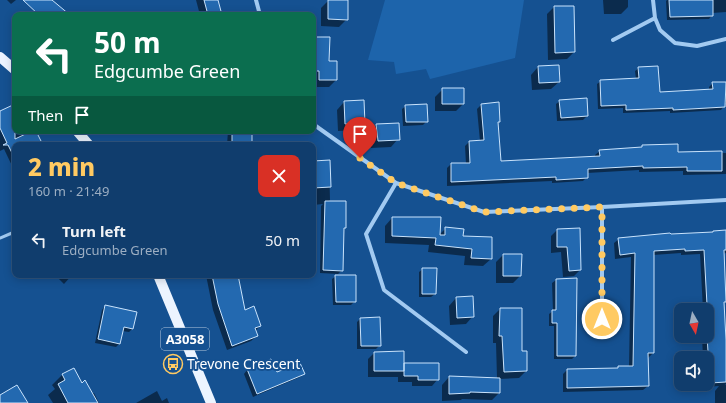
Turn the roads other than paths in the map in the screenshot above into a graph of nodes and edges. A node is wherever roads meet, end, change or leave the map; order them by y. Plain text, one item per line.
1 (256, 0) edge
2 (653, 0) edge
3 (259, 12) edge
4 (655, 18) junction
5 (726, 39) edge
6 (613, 40) dead end
7 (0, 57) edge
8 (12, 67) edge
9 (316, 126) edge
10 (80, 134) edge
11 (86, 142) edge
12 (396, 183) junction
13 (726, 200) edge
14 (602, 207) junction
15 (12, 233) edge
16 (0, 238) edge
17 (159, 278) edge
18 (602, 335) dead end
19 (466, 352) dead end
20 (211, 403) edge

1 - 3 street
2 - 4 street
4 - 5 street
4 - 6 street
7 - 8 main road
9 - 12 street
10 - 11 main road
12 - 14 street
12 - 19 street
13 - 14 street
14 - 18 street
15 - 16 lane
17 - 20 main road, A3058

